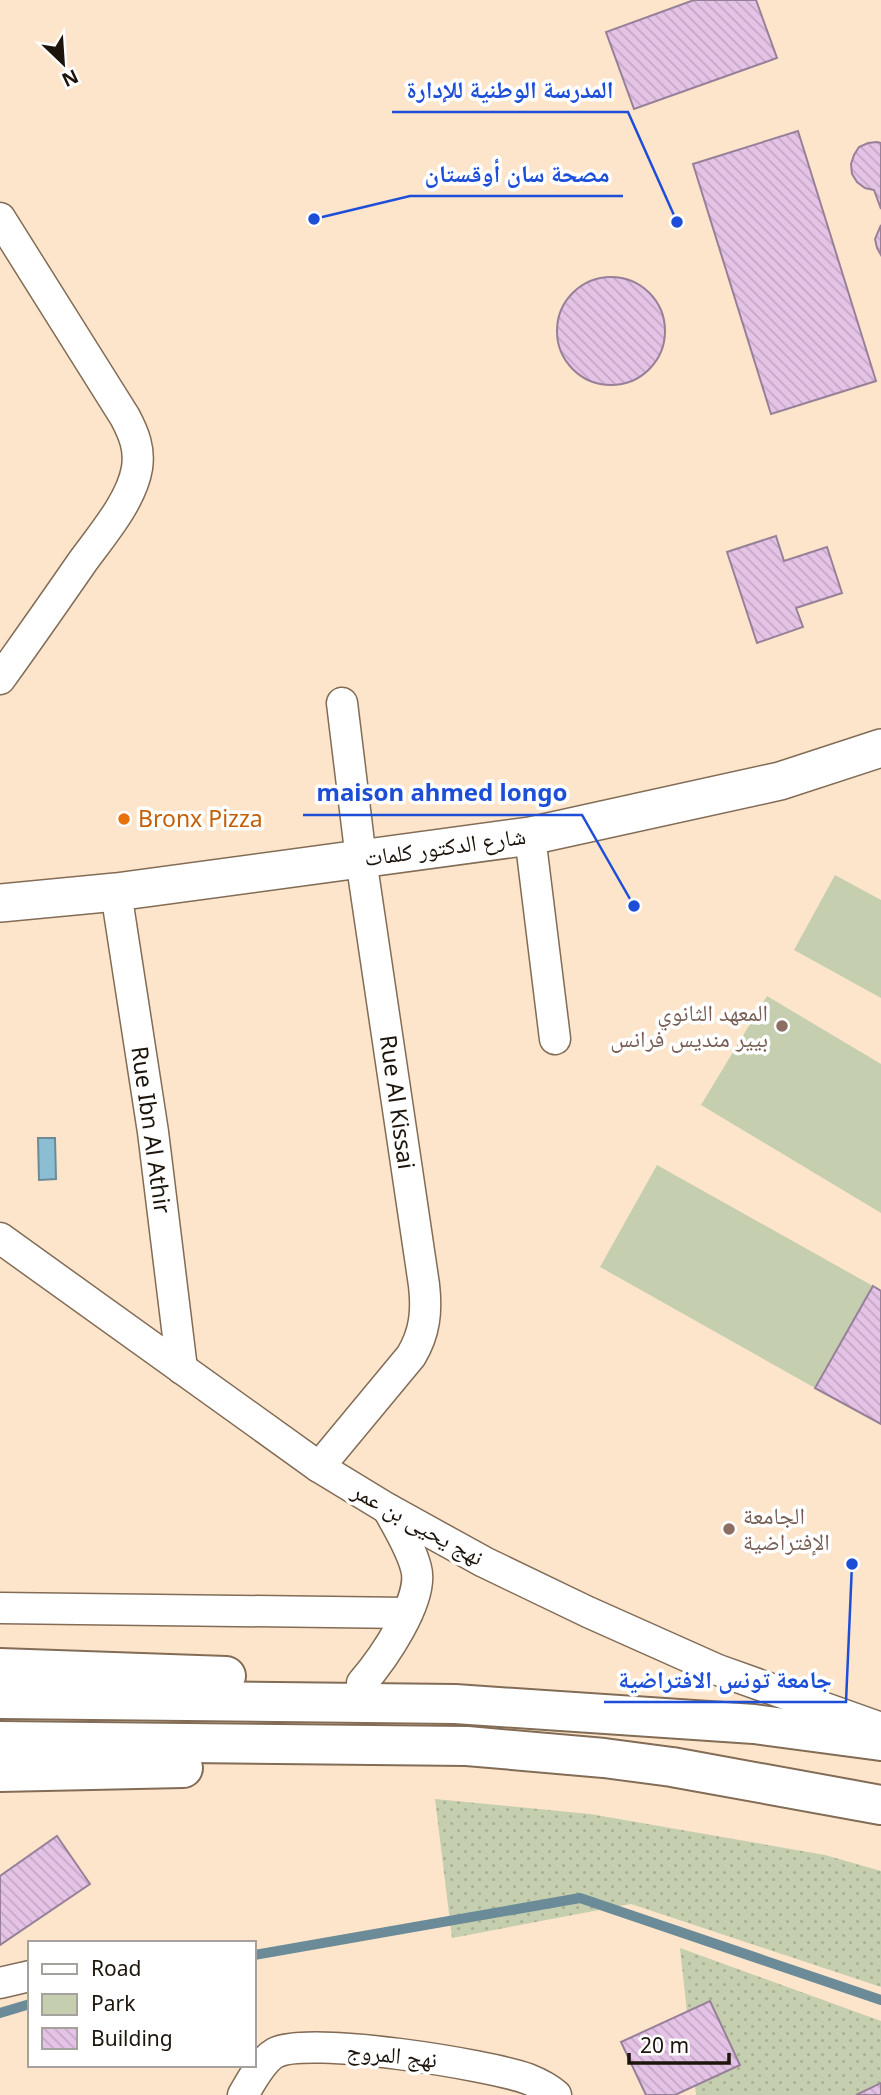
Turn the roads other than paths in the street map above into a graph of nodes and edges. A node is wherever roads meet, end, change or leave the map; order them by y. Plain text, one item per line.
1 (0, 218) edge
2 (0, 680) edge
3 (342, 702) dead end
4 (881, 748) edge
5 (530, 836) junction
6 (361, 859) junction
7 (117, 892) junction
8 (0, 903) edge
9 (555, 1039) dead end
10 (0, 1238) edge
11 (182, 1369) junction
12 (319, 1467) junction
13 (388, 1509) junction
14 (0, 1608) edge
15 (407, 1613) junction
16 (0, 1668) edge
17 (362, 1683) junction
18 (0, 1699) edge
19 (754, 1724) junction
20 (881, 1728) edge
21 (0, 1741) edge
22 (881, 1741) edge
23 (0, 1772) edge
24 (769, 1784) junction
25 (881, 1805) edge
26 (28, 1976) edge
27 (0, 1983) edge
28 (243, 2095) edge
29 (556, 2095) edge

1 - 2 street
3 - 6 street, Rue Al Kissai
4 - 5 street, شارع الدكتور كلمات
5 - 6 street, شارع الدكتور كلمات
5 - 9 street
6 - 7 street, شارع الدكتور كلمات
6 - 12 street, Rue Al Kissai
7 - 8 street, شارع الدكتور كلمات
7 - 11 street, Rue Ibn Al Athir
10 - 11 street, نهج يحيى بن عمر
11 - 12 street, نهج يحيى بن عمر
12 - 13 street, نهج يحيى بن عمر
13 - 15 street
13 - 20 street, نهج يحيى بن عمر
14 - 15 street
15 - 17 street
16 - 17 highway
17 - 19 highway
18 - 19 highway
19 - 22 highway
21 - 24 highway
23 - 24 highway
24 - 25 highway
26 - 27 street
28 - 29 street, نهج المروج

